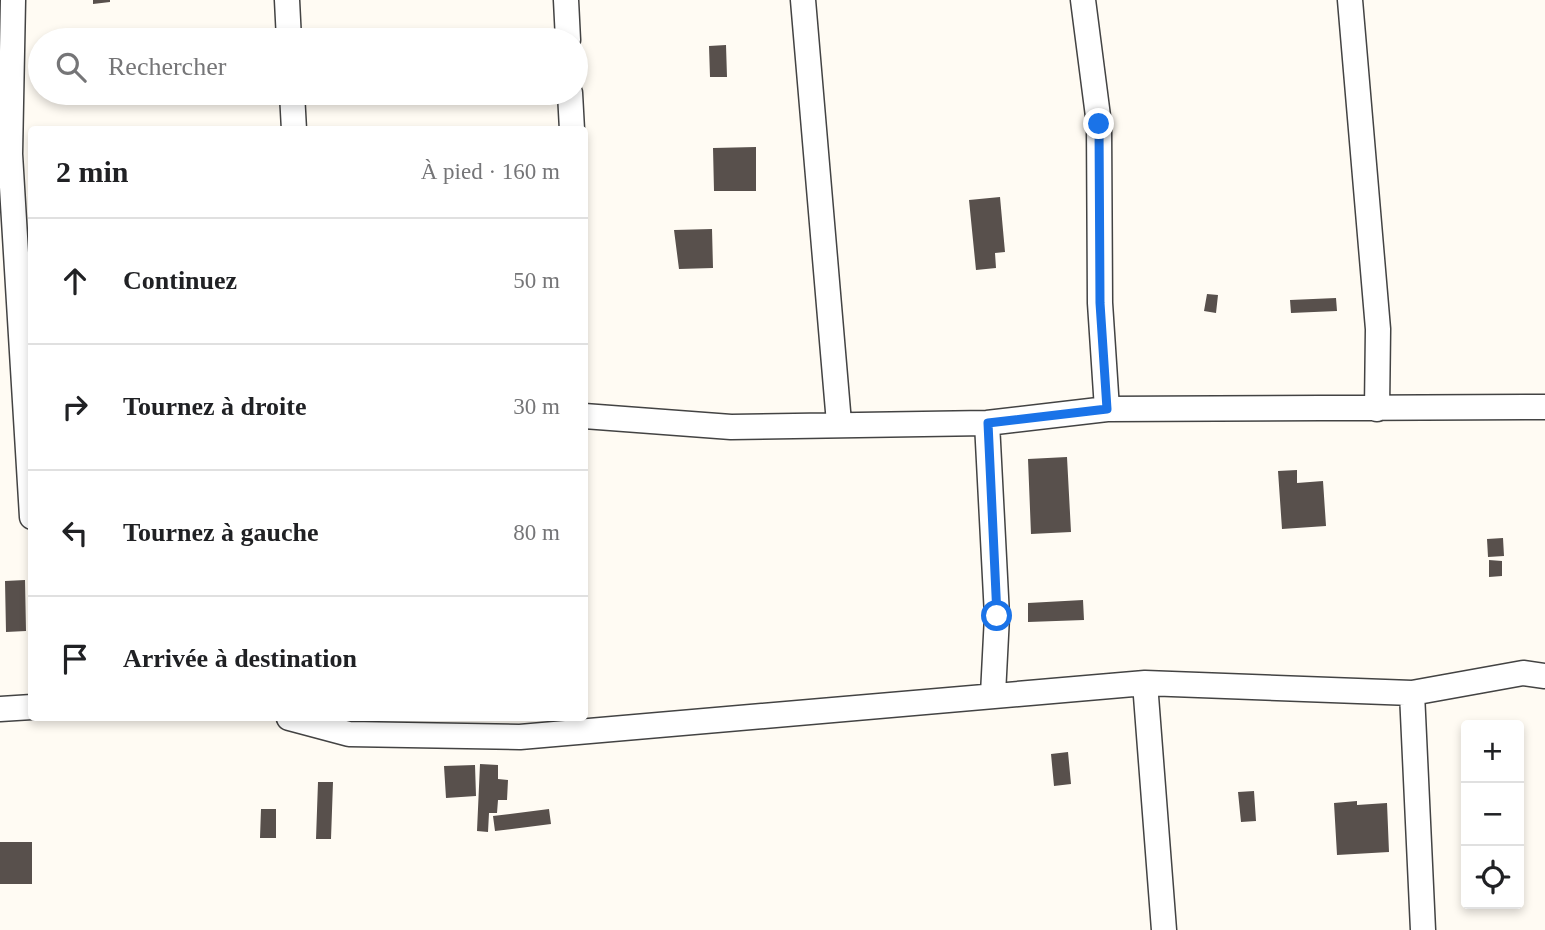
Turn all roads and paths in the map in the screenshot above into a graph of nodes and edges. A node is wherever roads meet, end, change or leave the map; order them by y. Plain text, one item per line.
1 (13, 0) edge
2 (287, 0) edge
3 (566, 0) edge
4 (803, 0) edge
5 (1083, 0) edge
6 (1350, 0) edge
7 (288, 28) edge
8 (567, 28) edge
9 (293, 105) edge
10 (571, 105) edge
11 (294, 126) edge
12 (572, 126) edge
13 (1545, 407) edge
14 (1107, 409) junction
15 (1377, 409) junction
16 (588, 416) edge
17 (839, 423) junction
18 (988, 423) junction
19 (28, 451) edge
20 (1545, 676) edge
21 (1145, 683) junction
22 (1412, 693) junction
23 (993, 694) junction
24 (28, 708) edge
25 (0, 709) edge
26 (305, 721) edge
27 (1164, 930) edge
28 (1423, 930) edge

1 - 19 street
2 - 7 street
3 - 8 street
4 - 17 street
5 - 14 street
6 - 15 street
9 - 11 street
10 - 12 street
13 - 15 street
14 - 15 street
14 - 18 street
16 - 17 street
17 - 18 street
18 - 23 street
20 - 22 street
21 - 22 street
21 - 23 street
21 - 27 street
22 - 28 street
23 - 26 street
24 - 25 street

